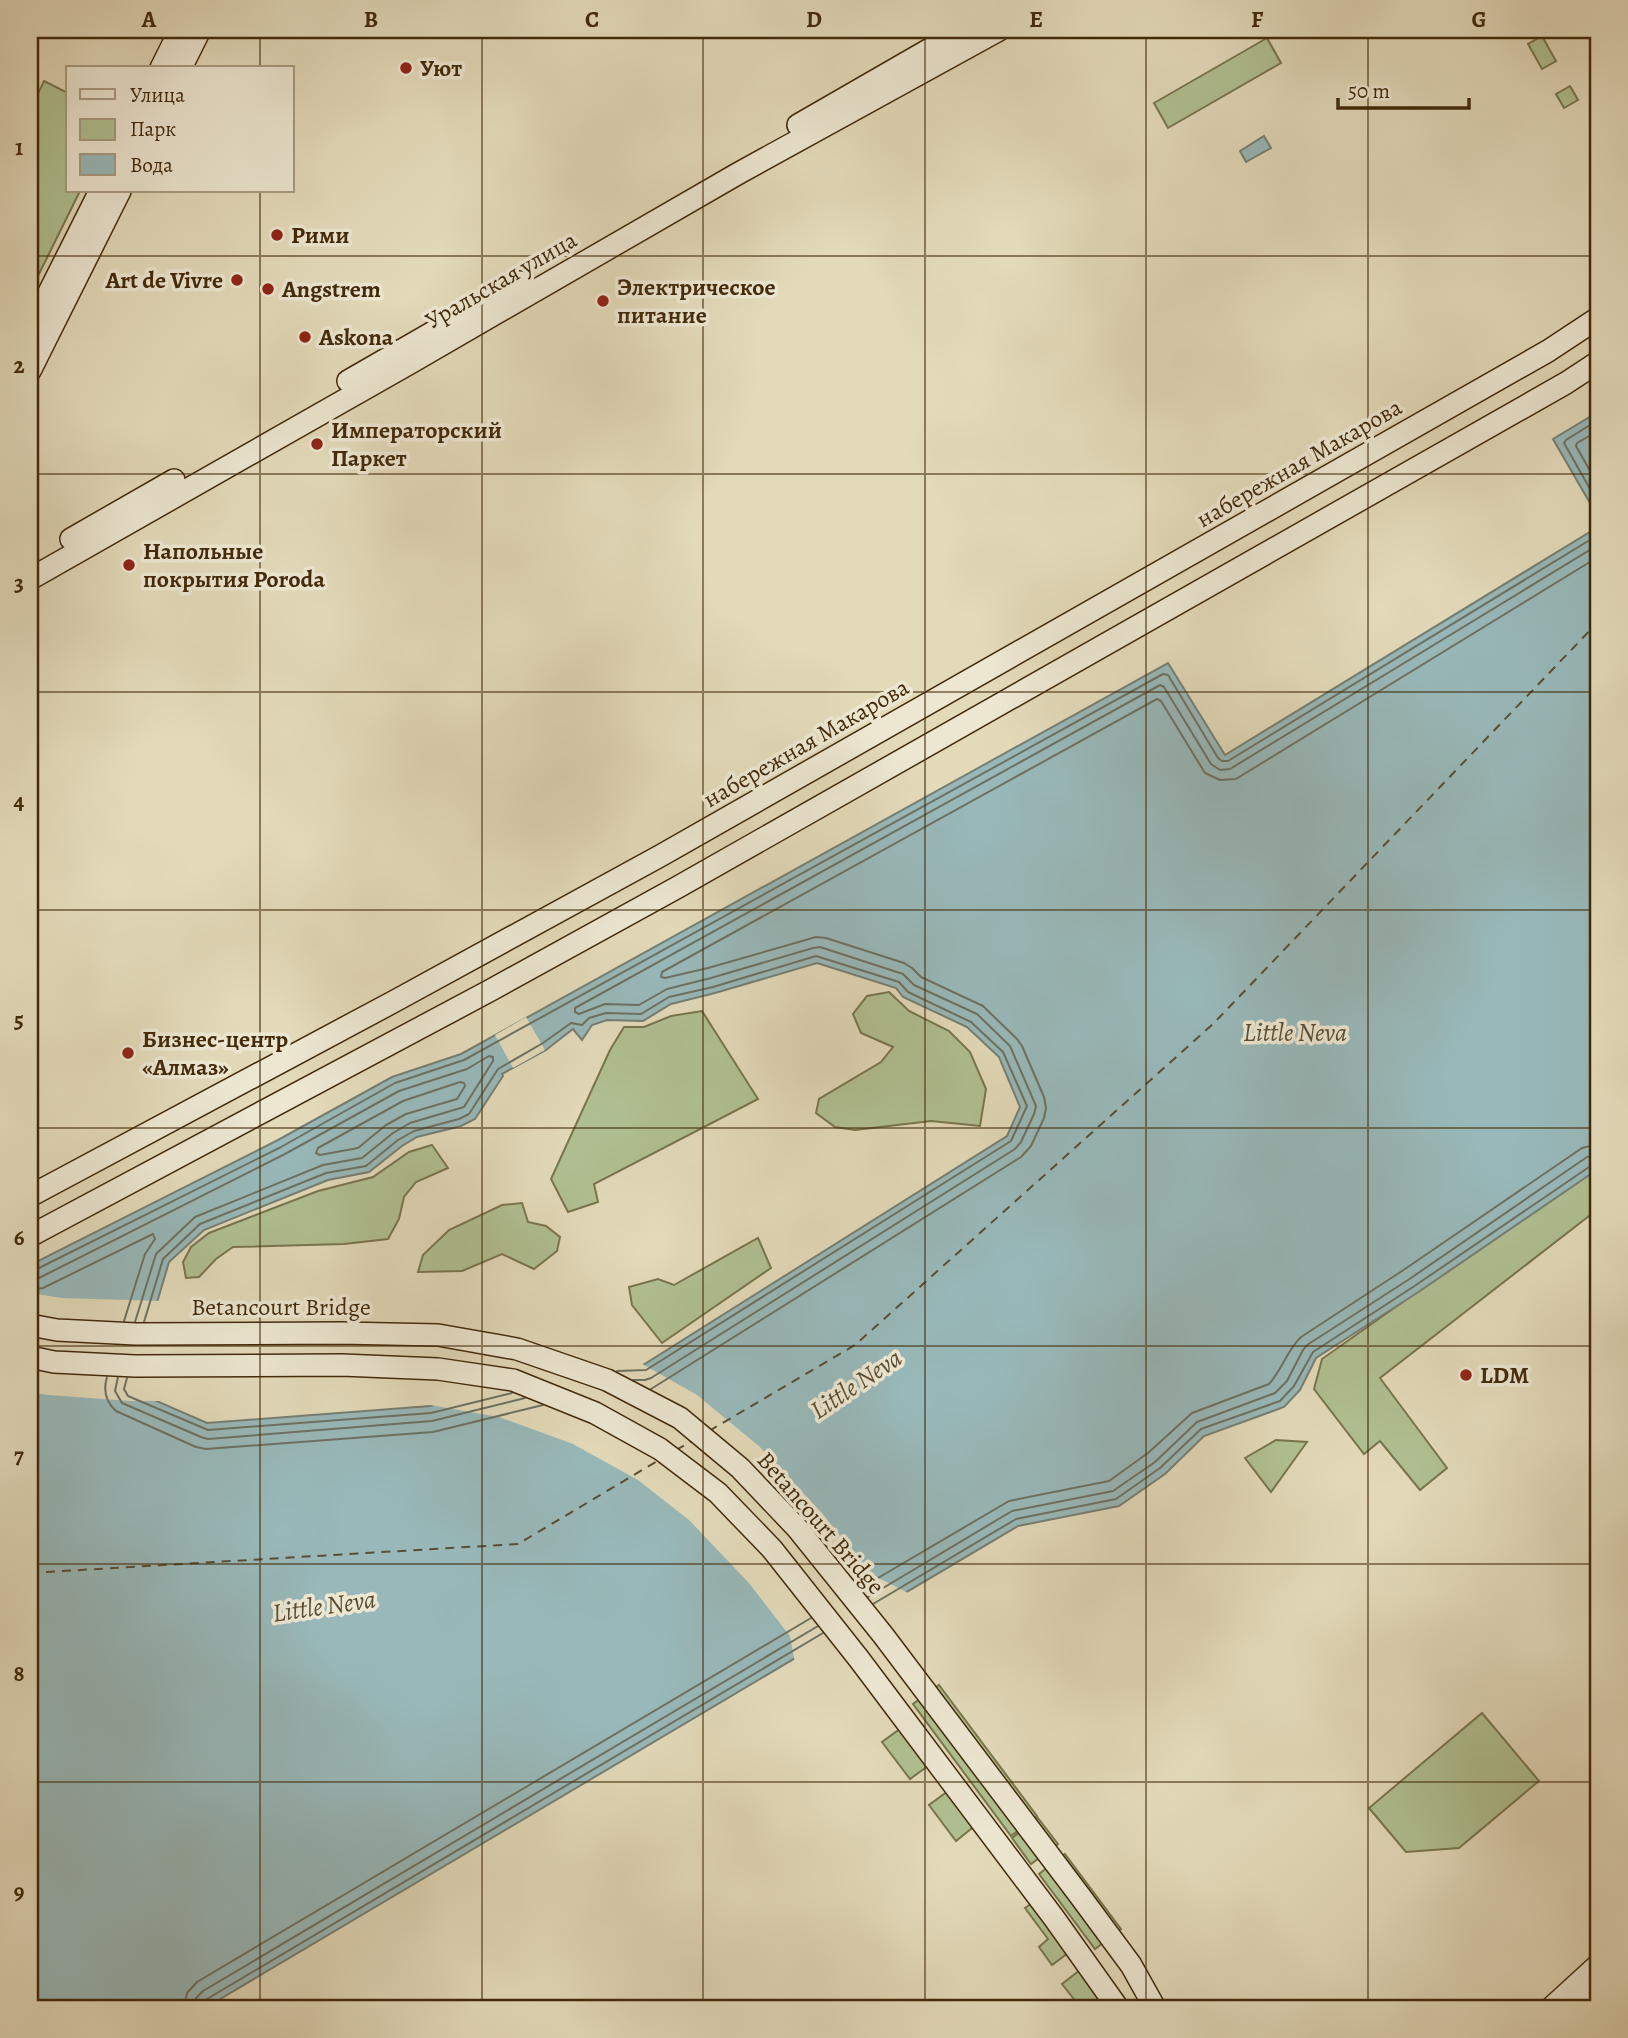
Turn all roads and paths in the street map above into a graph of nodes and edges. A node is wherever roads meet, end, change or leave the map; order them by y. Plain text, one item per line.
1 (180, 30) edge
2 (200, 30) edge
3 (963, 30) edge
4 (999, 30) edge
5 (162, 66) edge
6 (182, 66) edge
7 (99, 192) edge
8 (120, 192) edge
9 (1598, 318) edge
10 (30, 330) edge
11 (1598, 362) edge
12 (30, 372) edge
13 (30, 563) edge
14 (30, 579) edge
15 (30, 1196) edge
16 (30, 1236) edge
17 (30, 1325) edge
18 (30, 1357) edge
19 (1598, 1965) edge
20 (1598, 1987) edge
21 (1118, 2008) edge
22 (1155, 2008) edge
23 (1550, 2008) edge
24 (1574, 2008) edge

1 - 5 main road
2 - 6 main road
3 - 13 main road, Уральская улица
4 - 14 main road, Уральская улица
7 - 10 main road
8 - 12 main road
9 - 15 main road, набережная Макарова
11 - 16 main road
17 - 22 main road, Betancourt Bridge
18 - 21 main road
19 - 23 main road
20 - 24 main road

